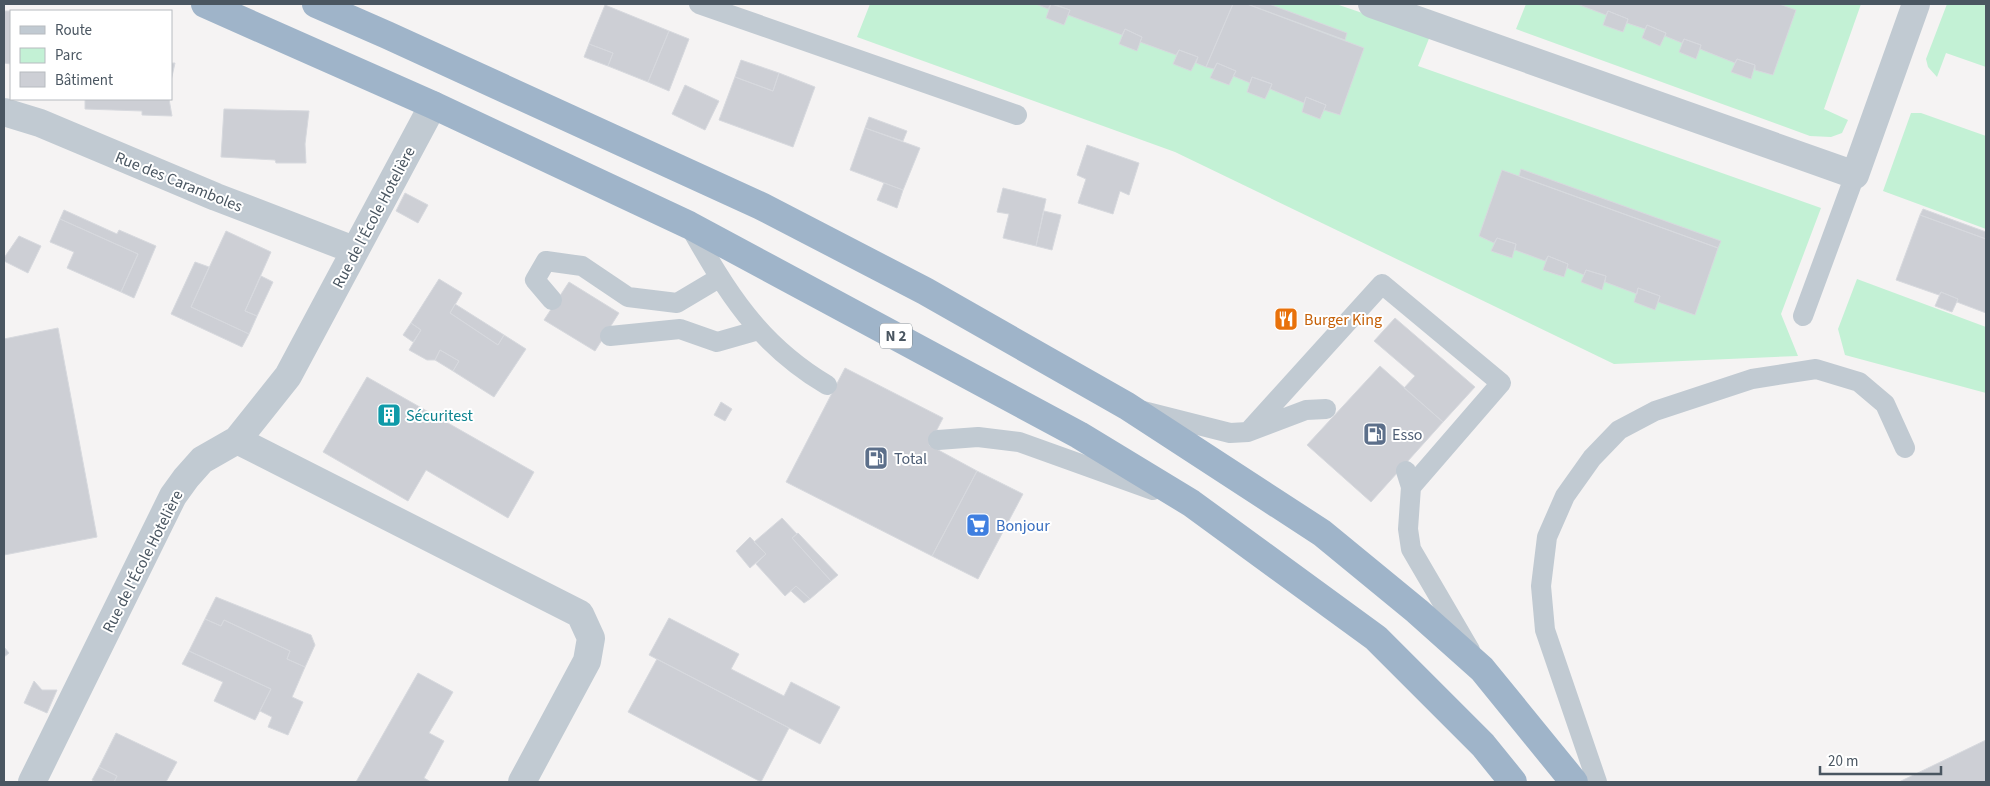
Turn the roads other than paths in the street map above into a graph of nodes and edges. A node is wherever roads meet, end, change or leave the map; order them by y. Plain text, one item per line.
1 (205, 4) edge
2 (316, 4) edge
3 (699, 4) edge
4 (1372, 4) edge
5 (1916, 4) edge
6 (433, 105) junction
7 (4, 112) edge
8 (1017, 115) dead end
9 (1855, 175) junction
10 (689, 225) junction
11 (354, 250) junction
12 (719, 278) junction
13 (552, 300) dead end
14 (1803, 316) dead end
15 (759, 330) junction
16 (610, 336) dead end
17 (827, 385) dead end
18 (1127, 406) junction
19 (1326, 409) dead end
20 (1248, 432) junction
21 (237, 440) junction
22 (938, 440) dead end
23 (1905, 448) dead end
24 (1191, 503) junction
25 (1482, 669) junction
26 (32, 782) edge
27 (522, 782) edge
28 (1513, 782) edge
29 (1574, 782) edge
30 (1597, 782) edge

1 - 6 highway, N 2
2 - 18 highway
3 - 8 lane
4 - 9 street
5 - 9 street
6 - 10 highway, N 2
6 - 11 street, Rue de l'École Hotelière
7 - 11 street, Rue des Caramboles
9 - 14 lane
10 - 12 lane
10 - 24 highway, N 2
11 - 21 street, Rue de l'École Hotelière
12 - 13 lane
12 - 15 lane
15 - 16 lane
15 - 17 lane
18 - 20 lane
18 - 25 highway
19 - 20 lane
20 - 25 lane
21 - 26 street, Rue de l'École Hotelière
21 - 27 street
22 - 24 lane
23 - 30 lane
24 - 28 highway, N 2
25 - 29 highway

